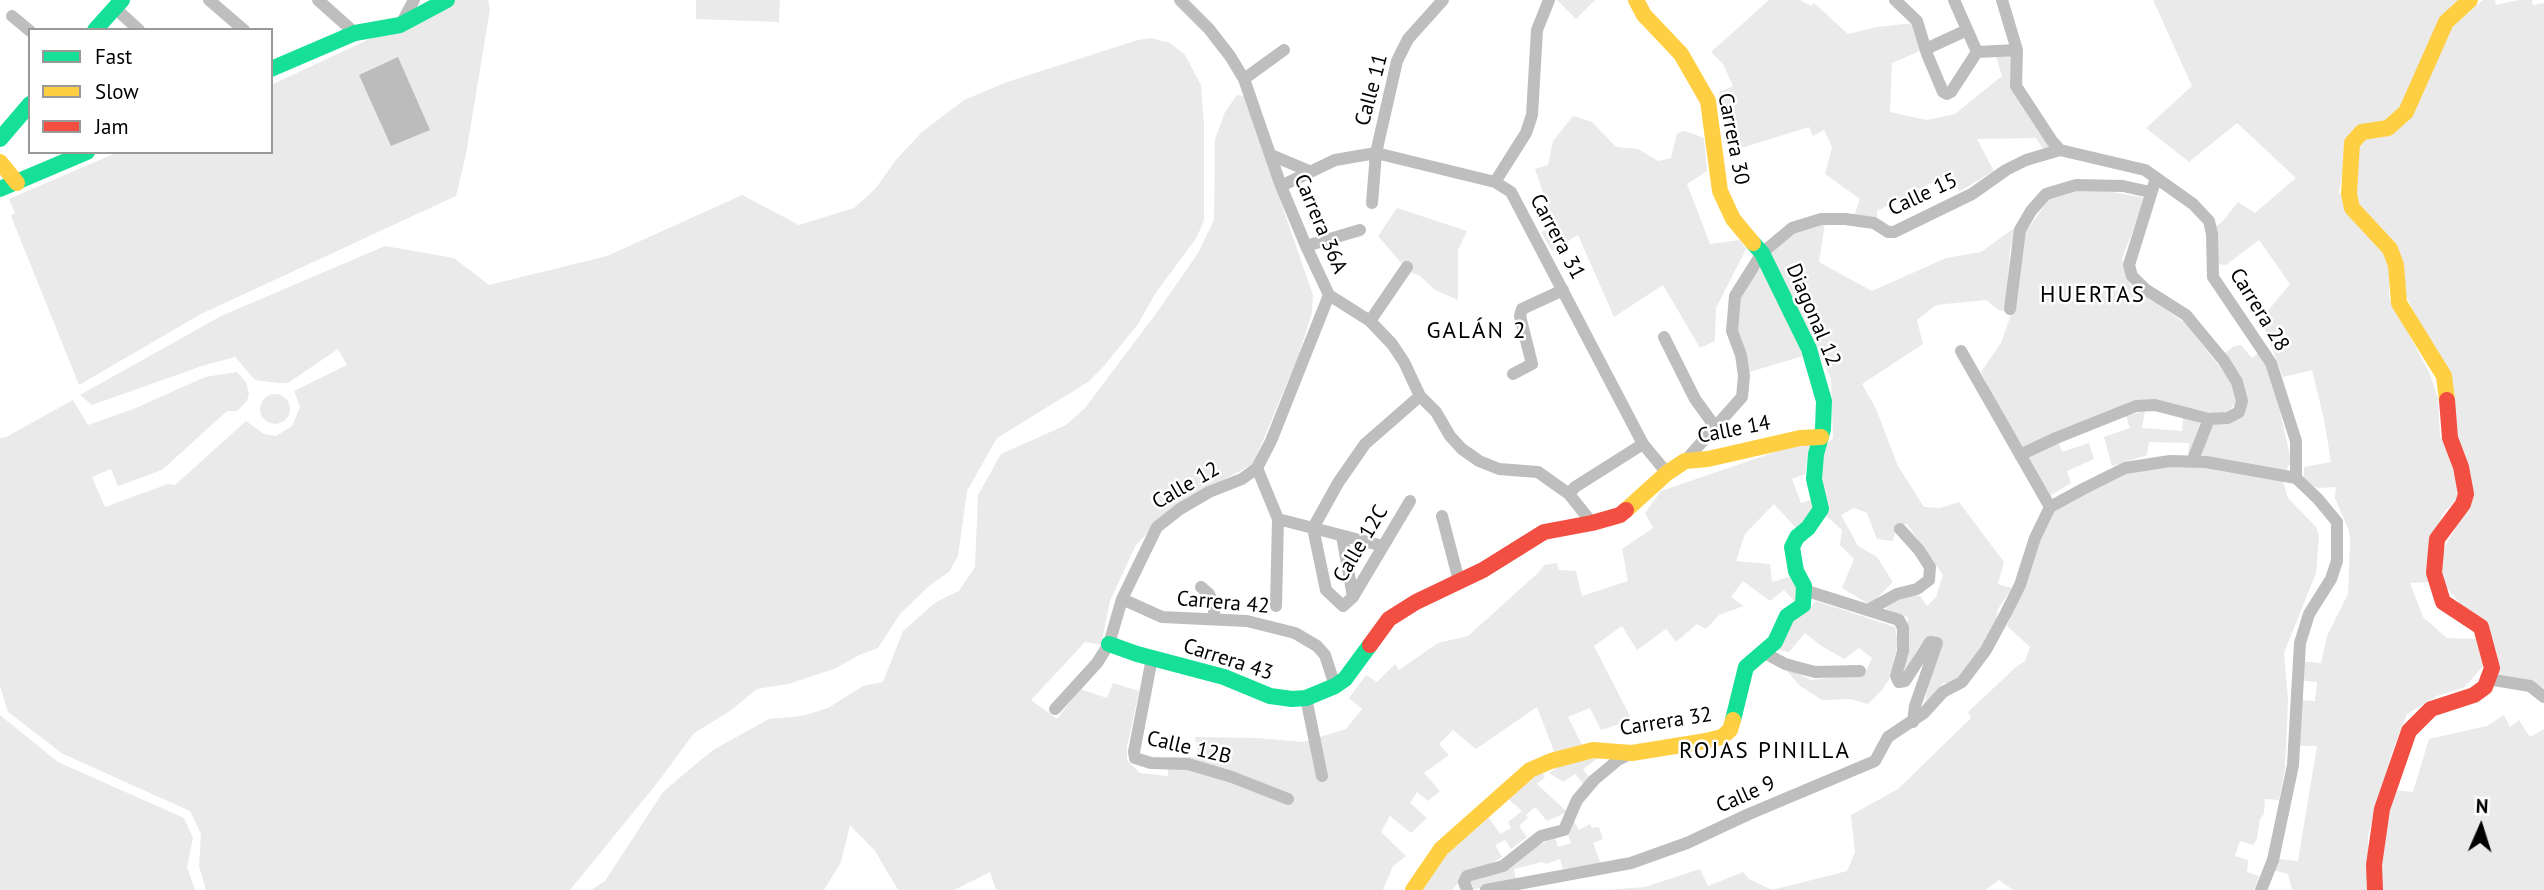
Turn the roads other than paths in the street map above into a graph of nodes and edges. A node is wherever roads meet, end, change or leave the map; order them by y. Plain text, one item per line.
1 (137, 0) edge
2 (209, 0) edge
3 (318, 0) edge
4 (414, 0) edge
5 (447, 0) edge
6 (1181, 0) edge
7 (1443, 0) edge
8 (1549, 0) edge
9 (1636, 0) edge
10 (1895, 0) edge
11 (1954, 0) edge
12 (2001, 0) edge
13 (2470, 0) edge
14 (120, 8) edge
15 (12, 16) dead end
16 (400, 25) junction
17 (97, 28) edge
18 (112, 28) edge
19 (137, 28) edge
20 (242, 28) edge
21 (28, 29) edge
22 (1967, 30) junction
23 (355, 33) junction
24 (1926, 49) junction
25 (1284, 50) dead end
26 (2017, 50) junction
27 (1977, 52) junction
28 (275, 62) edge
29 (1244, 79) junction
30 (28, 106) edge
31 (28, 122) edge
32 (0, 139) edge
33 (2060, 150) junction
34 (1376, 153) junction
35 (0, 154) edge
36 (82, 154) edge
37 (1271, 155) junction
38 (0, 162) edge
39 (1309, 171) junction
40 (2156, 178) junction
41 (1495, 182) junction
42 (17, 183) junction
43 (1281, 186) junction
44 (0, 189) edge
45 (2150, 192) junction
46 (1372, 203) dead end
47 (1360, 230) dead end
48 (1306, 246) junction
49 (1762, 253) junction
50 (1407, 267) dead end
51 (1563, 290) junction
52 (1329, 295) junction
53 (2010, 309) dead end
54 (1370, 321) junction
55 (1664, 337) dead end
56 (1961, 351) dead end
57 (1513, 374) dead end
58 (1420, 396) junction
59 (2209, 419) junction
60 (1716, 428) junction
61 (1821, 437) junction
62 (1643, 444) junction
63 (2020, 455) junction
64 (1685, 461) junction
65 (2192, 462) junction
66 (1257, 468) junction
67 (1667, 473) junction
68 (2296, 478) junction
69 (1569, 494) junction
70 (1410, 501) dead end
71 (2050, 507) junction
72 (1442, 516) dead end
73 (1278, 519) junction
74 (1592, 523) junction
75 (1313, 528) junction
76 (1900, 529) dead end
77 (1342, 536) junction
78 (1383, 547) junction
79 (1459, 581) junction
80 (1201, 587) dead end
81 (1804, 590) junction
82 (1122, 599) junction
83 (1348, 602) junction
84 (1276, 606) dead end
85 (1868, 610) junction
86 (1214, 619) junction
87 (1109, 644) junction
88 (1763, 652) junction
89 (1152, 659) junction
90 (1860, 671) dead end
91 (2487, 679) junction
92 (1335, 686) junction
93 (2544, 697) edge
94 (1306, 698) junction
95 (1055, 709) dead end
96 (1913, 722) junction
97 (1632, 753) junction
98 (1322, 776) dead end
99 (1288, 799) dead end
100 (1466, 889) edge
101 (1413, 890) edge
102 (1486, 890) edge
103 (2261, 890) edge
104 (2375, 890) edge

1 - 14 street
2 - 20 street
3 - 23 street
4 - 16 street
5 - 16 street
6 - 29 street, Carrera 36A
7 - 34 street, Calle 11
8 - 41 street
9 - 49 street, Carrera 30
10 - 24 street
11 - 22 street
12 - 26 street
13 - 91 street
14 - 17 street
14 - 18 street
14 - 19 street
15 - 21 street
16 - 23 street
22 - 24 street
22 - 27 street
23 - 28 street
24 - 27 street
25 - 29 street
26 - 27 street
26 - 33 street
29 - 37 street, Carrera 36A
30 - 32 street
31 - 35 street
33 - 40 street, Carrera 28
33 - 49 street, Calle 15
34 - 39 street
34 - 41 street
34 - 46 street, Calle 11
36 - 42 street
37 - 39 street
37 - 43 street, Carrera 36A
38 - 42 street
39 - 43 street
40 - 45 street
40 - 68 street, Carrera 28
41 - 51 street, Carrera 31
42 - 44 street
43 - 48 street, Carrera 36A
45 - 53 street
45 - 59 street
47 - 48 street
48 - 52 street, Carrera 36A
49 - 60 street, Calle 15
49 - 61 street, Diagonal 12
50 - 54 street
51 - 57 street
51 - 62 street, Carrera 31
52 - 54 street, Carrera 36A
52 - 66 street
54 - 58 street, Carrera 36A
55 - 60 street
56 - 63 street
58 - 69 street, Carrera 36A
58 - 75 street
59 - 63 street
59 - 65 street
60 - 64 street, Calle 15
61 - 64 street, Calle 14
61 - 81 street
62 - 67 street, Carrera 31
62 - 69 street
63 - 71 street
64 - 67 street, Calle 14
65 - 68 street
65 - 71 street
66 - 73 street
66 - 82 street, Calle 12
67 - 74 street, Calle 14
68 - 103 street
69 - 74 street, Carrera 36A
70 - 78 street, Calle 12C
71 - 96 street, Calle 9
72 - 79 street
73 - 75 street
73 - 84 street
74 - 79 street
75 - 77 street
75 - 83 street
76 - 85 street
77 - 78 street
77 - 83 street
78 - 83 street, Calle 12C
79 - 92 street
80 - 86 street
81 - 85 street
81 - 88 street, Carrera 32
82 - 86 street, Carrera 42
82 - 87 street, Calle 12
85 - 96 street
86 - 92 street, Carrera 42
87 - 89 street, Carrera 43
87 - 95 street, Calle 12
88 - 90 street
88 - 97 street, Carrera 32
89 - 94 street, Carrera 43
89 - 99 street, Calle 12B
91 - 93 street
91 - 104 street
92 - 94 street, Carrera 43
94 - 98 street
96 - 102 street, Calle 9
97 - 100 street
97 - 101 street, Carrera 32

